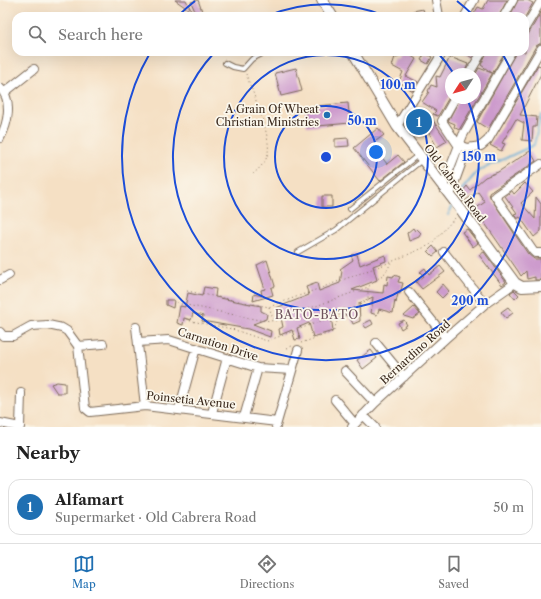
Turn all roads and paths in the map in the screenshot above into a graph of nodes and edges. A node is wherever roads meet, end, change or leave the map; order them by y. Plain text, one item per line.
1 (322, 0) edge
2 (436, 0) edge
3 (474, 0) edge
4 (513, 0) edge
5 (541, 1) edge
6 (330, 12) edge
7 (438, 12) edge
8 (467, 12) edge
9 (506, 12) edge
10 (529, 21) edge
11 (541, 49) edge
12 (258, 56) edge
13 (355, 56) edge
14 (441, 56) edge
15 (480, 56) edge
16 (509, 56) edge
17 (539, 59) edge
18 (225, 62) dead end
19 (473, 68) edge
20 (34, 69) dead end
21 (244, 69) junction
22 (2, 90) edge
23 (452, 104) edge
24 (4, 116) edge
25 (397, 126) junction
26 (0, 138) edge
27 (458, 145) junction
28 (467, 148) junction
29 (420, 157) junction
30 (541, 164) edge
31 (253, 174) dead end
32 (443, 186) junction
33 (450, 195) junction
34 (350, 209) dead end
35 (462, 211) junction
36 (298, 252) dead end
37 (444, 252) dead end
38 (541, 253) edge
39 (391, 262) junction
40 (9, 275) dead end
41 (0, 280) edge
42 (515, 284) junction
43 (541, 286) edge
44 (368, 287) junction
45 (187, 291) dead end
46 (409, 292) dead end
47 (176, 303) dead end
48 (485, 304) junction
49 (269, 307) junction
50 (340, 314) junction
51 (186, 320) dead end
52 (275, 321) junction
53 (136, 327) dead end
54 (1, 334) edge
55 (446, 338) junction
56 (138, 342) junction
57 (376, 343) dead end
58 (102, 344) dead end
59 (78, 346) junction
60 (296, 346) junction
61 (196, 348) junction
62 (287, 348) dead end
63 (227, 358) junction
64 (258, 368) junction
65 (292, 370) junction
66 (345, 371) dead end
67 (404, 377) junction
68 (21, 393) dead end
69 (335, 400) dead end
70 (375, 403) junction
71 (146, 406) junction
72 (179, 410) junction
73 (212, 413) junction
74 (363, 415) junction
75 (244, 417) junction
76 (0, 423) edge
77 (277, 424) edge
78 (354, 425) edge
79 (20, 427) edge
80 (376, 427) edge

1 - 6 street
2 - 7 street
3 - 8 street
4 - 9 street
5 - 10 street
11 - 17 street
12 - 21 lane
13 - 25 street, Old Cabrera Road
14 - 25 street
15 - 19 street
16 - 27 street
17 - 28 street
18 - 21 lane
20 - 22 street
21 - 31 path
22 - 24 street
23 - 27 street
24 - 26 street
25 - 29 street, Old Cabrera Road
27 - 28 street
27 - 32 street
28 - 33 street
29 - 32 street, Old Cabrera Road
29 - 34 lane
29 - 36 lane
30 - 38 street
32 - 33 street, Old Cabrera Road
33 - 35 street, Old Cabrera Road
35 - 39 path
35 - 42 street, Old Cabrera Road
37 - 48 street
39 - 44 path
39 - 49 path
40 - 41 street
42 - 43 street
42 - 48 street, Bernardino Road
44 - 50 path
44 - 52 path
45 - 49 path
46 - 55 street
47 - 52 path
48 - 55 street, Bernardino Road
49 - 52 path
50 - 51 path
50 - 60 path
53 - 56 street
54 - 59 street
55 - 67 street, Bernardino Road
56 - 61 street, Carnation Drive
56 - 71 street
57 - 67 street
58 - 59 street
59 - 71 street, Poinsetia Avenue
60 - 62 path
60 - 65 street
61 - 63 street, Carnation Drive
61 - 72 street
63 - 64 street, Carnation Drive
63 - 73 street
64 - 65 street, Carnation Drive
64 - 75 street
65 - 77 street
66 - 70 street
67 - 70 street, Bernardino Road
68 - 79 street
69 - 78 street
70 - 74 street, Bernardino Road
71 - 72 street, Poinsetia Avenue
72 - 73 street, Poinsetia Avenue
73 - 75 street, Poinsetia Avenue
74 - 78 street, Bernardino Road
74 - 80 street
75 - 77 street, Poinsetia Avenue
76 - 79 street

